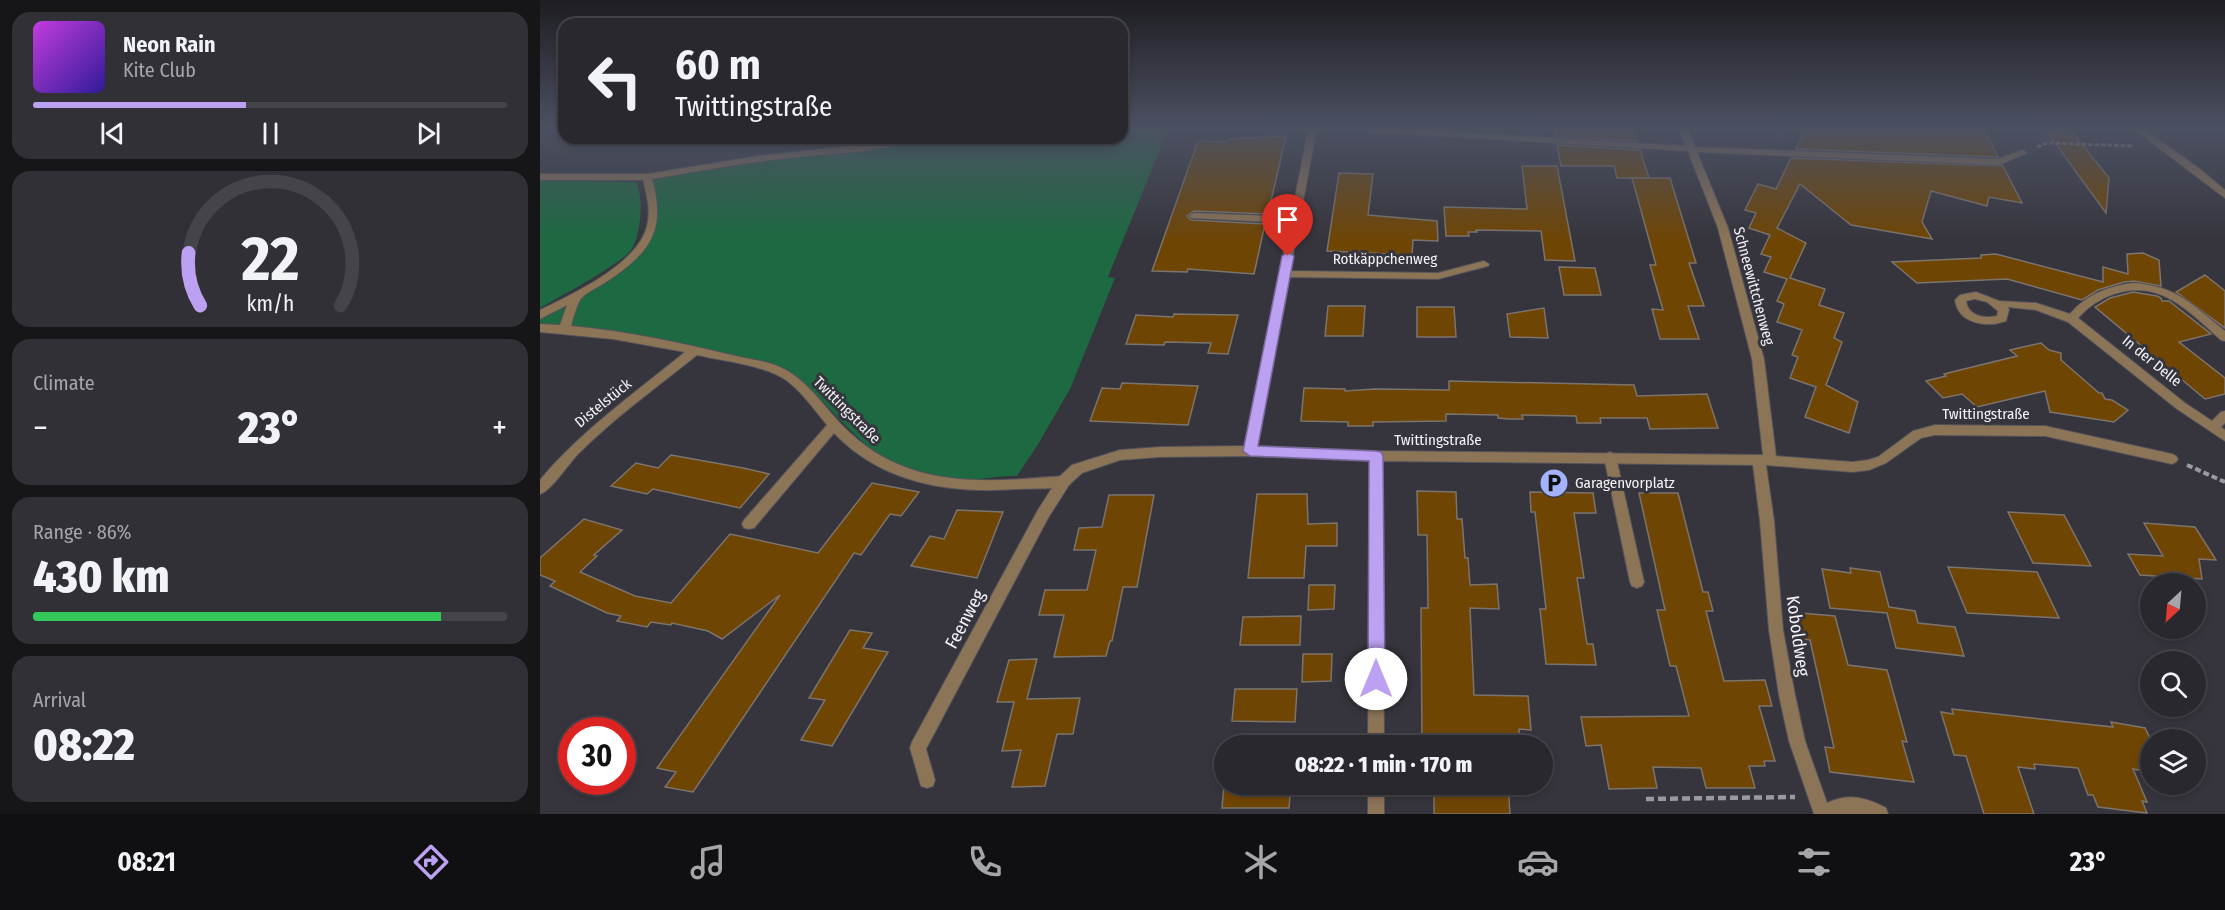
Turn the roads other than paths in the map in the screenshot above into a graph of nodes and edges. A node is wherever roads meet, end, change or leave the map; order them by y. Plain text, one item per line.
1 (725, 165) edge
2 (1306, 165) edge
3 (1697, 165) edge
4 (2187, 165) edge
5 (540, 177) edge
6 (647, 177) junction
7 (2225, 195) edge
8 (1194, 216) dead end
9 (1295, 220) junction
10 (1484, 264) dead end
11 (1284, 274) junction
12 (576, 296) junction
13 (1999, 304) dead end
14 (540, 315) edge
15 (2072, 319) junction
16 (540, 328) edge
17 (564, 329) junction
18 (2225, 337) edge
19 (695, 350) junction
20 (2225, 415) edge
21 (834, 425) junction
22 (2212, 428) junction
23 (2225, 436) edge
24 (1250, 451) junction
25 (1376, 456) junction
26 (1610, 457) junction
27 (2172, 459) road end
28 (1764, 460) junction
29 (1064, 481) junction
30 (540, 489) edge
31 (749, 524) dead end
32 (1636, 582) dead end
33 (1376, 735) edge
34 (927, 780) dead end
35 (1376, 795) edge
36 (1376, 814) edge
37 (1824, 814) edge
38 (1880, 814) edge

1 - 6 street
2 - 9 street
3 - 28 street, Schneewittchenweg
4 - 7 street
5 - 6 street
6 - 12 street
8 - 9 street
9 - 11 street
10 - 11 street, Rotkäppchenweg
11 - 24 street
12 - 14 street
12 - 17 street
13 - 15 street, In der Delle
15 - 18 street
15 - 22 street, In der Delle
16 - 17 street, Twittingstraße
17 - 19 street, Twittingstraße
19 - 21 street, Twittingstraße
19 - 30 street, Distelstück
20 - 22 street
21 - 29 street, Twittingstraße
21 - 31 street
22 - 23 street, In der Delle
24 - 25 street, Twittingstraße
24 - 29 street, Twittingstraße
25 - 26 street, Twittingstraße
25 - 33 street
26 - 28 street, Twittingstraße
26 - 32 street
27 - 28 street, Twittingstraße
28 - 37 street, Koboldweg
29 - 34 street, Feenweg
35 - 36 street
37 - 38 street, Koboldweg

